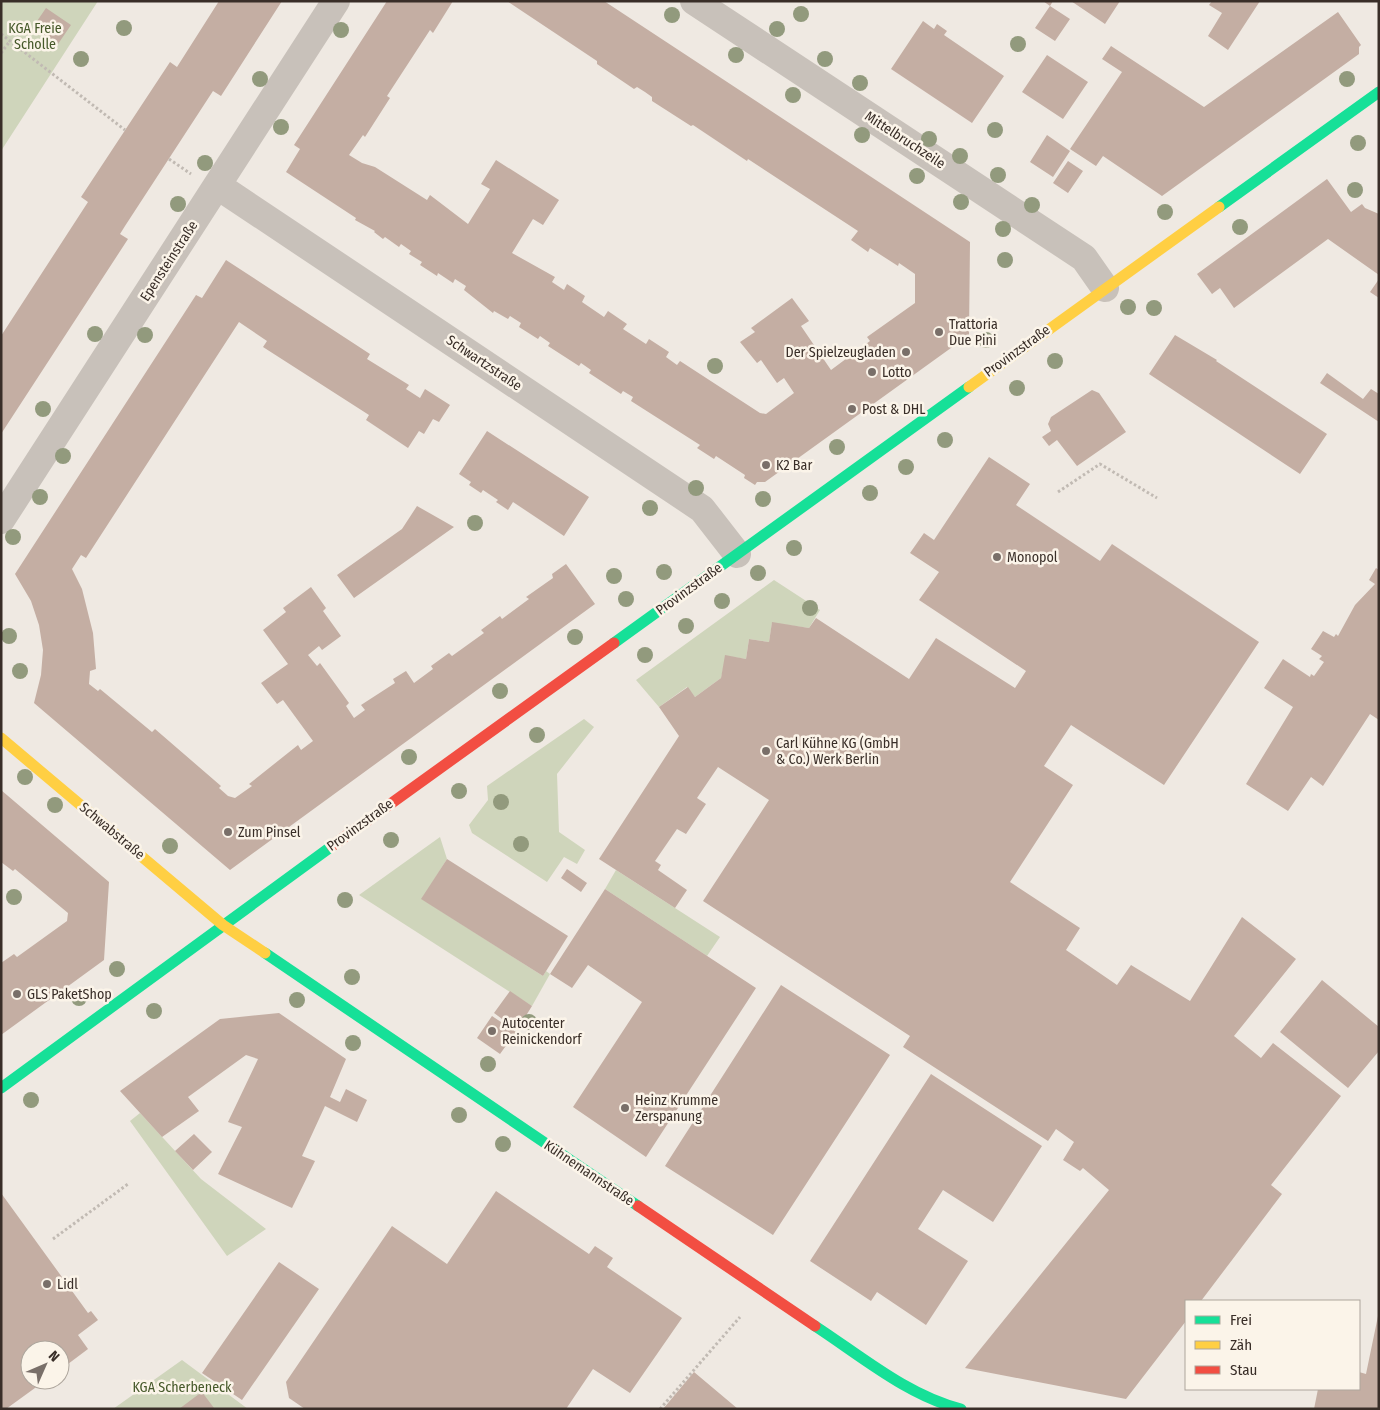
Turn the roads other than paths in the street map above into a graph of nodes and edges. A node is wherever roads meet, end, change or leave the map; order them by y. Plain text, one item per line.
1 (336, 1) edge
2 (694, 1) edge
3 (1379, 92) edge
4 (218, 186) junction
5 (1105, 288) junction
6 (1, 520) edge
7 (737, 554) junction
8 (1, 738) edge
9 (223, 924) junction
10 (1, 1088) edge
11 (961, 1409) edge

1 - 4 street, Epensteinstraße
2 - 5 street, Mittelbruchzeile
3 - 5 main road, Provinzstraße
4 - 6 street, Epensteinstraße
4 - 7 street, Schwartzstraße
5 - 7 main road, Provinzstraße
7 - 9 main road, Provinzstraße
8 - 9 main road, Schwabstraße
9 - 10 main road, Provinzstraße
9 - 11 main road, Kühnemannstraße

